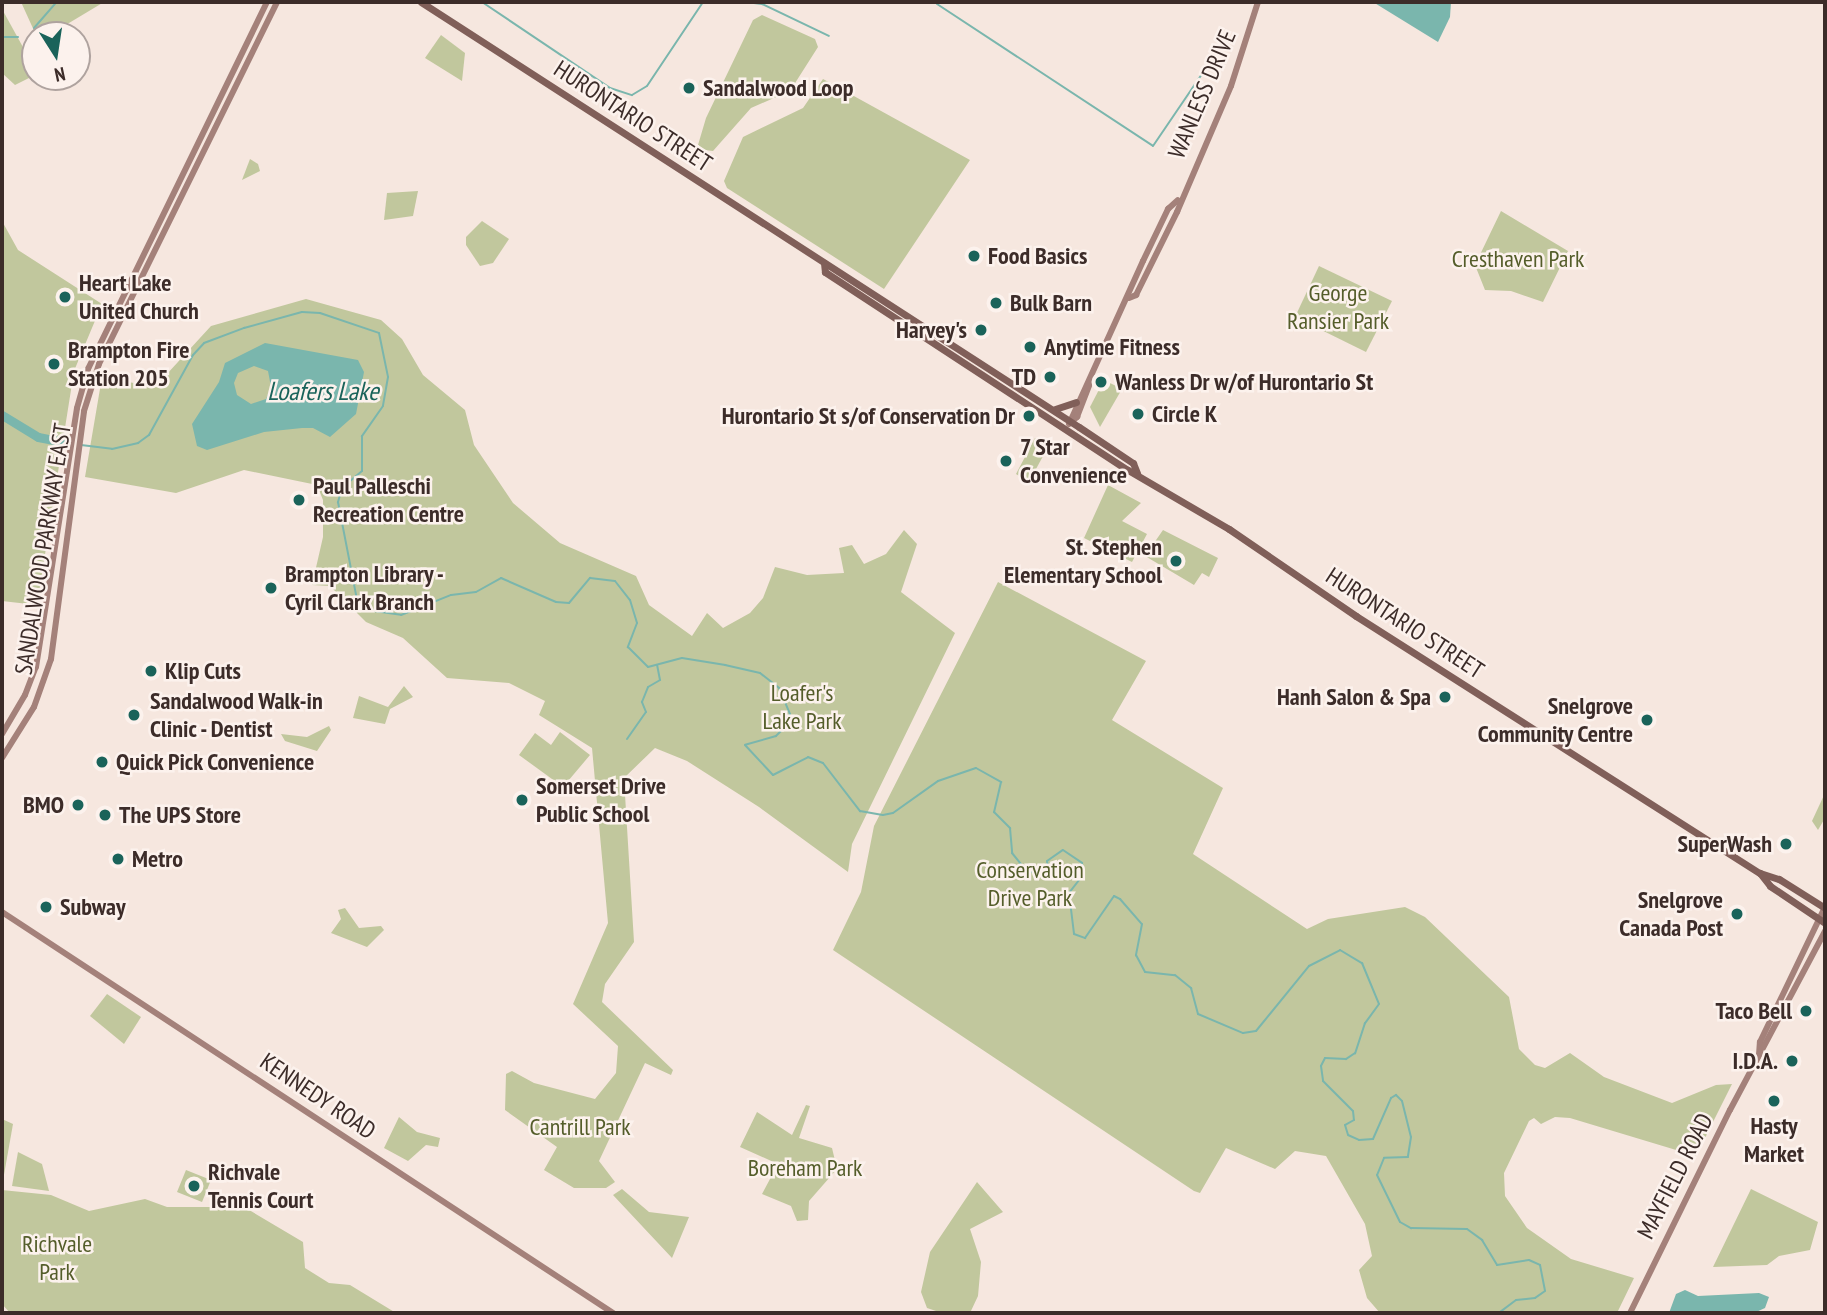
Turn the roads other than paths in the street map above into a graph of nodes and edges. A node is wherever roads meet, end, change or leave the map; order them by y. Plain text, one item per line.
1 (267, 2) edge
2 (278, 2) edge
3 (421, 2) edge
4 (1258, 2) edge
5 (824, 263) junction
6 (1093, 376) junction
7 (1039, 401) junction
8 (1076, 402) junction
9 (1070, 422) junction
10 (1066, 430) junction
11 (77, 438) junction
12 (1138, 473) junction
13 (2, 734) edge
14 (2, 758) edge
15 (1760, 873) junction
16 (1825, 908) edge
17 (2, 912) edge
18 (1822, 921) edge
19 (1825, 931) edge
20 (1758, 1058) junction
21 (613, 1313) edge
22 (1630, 1313) edge

1 - 11 main road, SANDALWOOD PARKWAY EAST
2 - 11 main road, SANDALWOOD PARKWAY EAST
3 - 5 main road, HURONTARIO STREET
4 - 6 main road, WANLESS DRIVE
5 - 7 main road, HURONTARIO STREET
5 - 10 main road, HURONTARIO STREET
6 - 8 main road, WANLESS DRIVE
6 - 9 main road, WANLESS DRIVE
7 - 8 main road
7 - 9 main road, HURONTARIO STREET
8 - 9 main road, WANLESS DRIVE
9 - 10 main road
9 - 12 main road, HURONTARIO STREET
10 - 12 main road, HURONTARIO STREET
11 - 13 main road, SANDALWOOD PARKWAY EAST
11 - 14 main road, SANDALWOOD PARKWAY EAST
12 - 15 main road, HURONTARIO STREET
15 - 16 main road, HURONTARIO STREET
15 - 18 main road, HURONTARIO STREET
16 - 18 main road, MAYFIELD ROAD
17 - 21 main road, KENNEDY ROAD
18 - 20 main road, MAYFIELD ROAD
19 - 20 main road, MAYFIELD ROAD
20 - 22 main road, MAYFIELD ROAD

